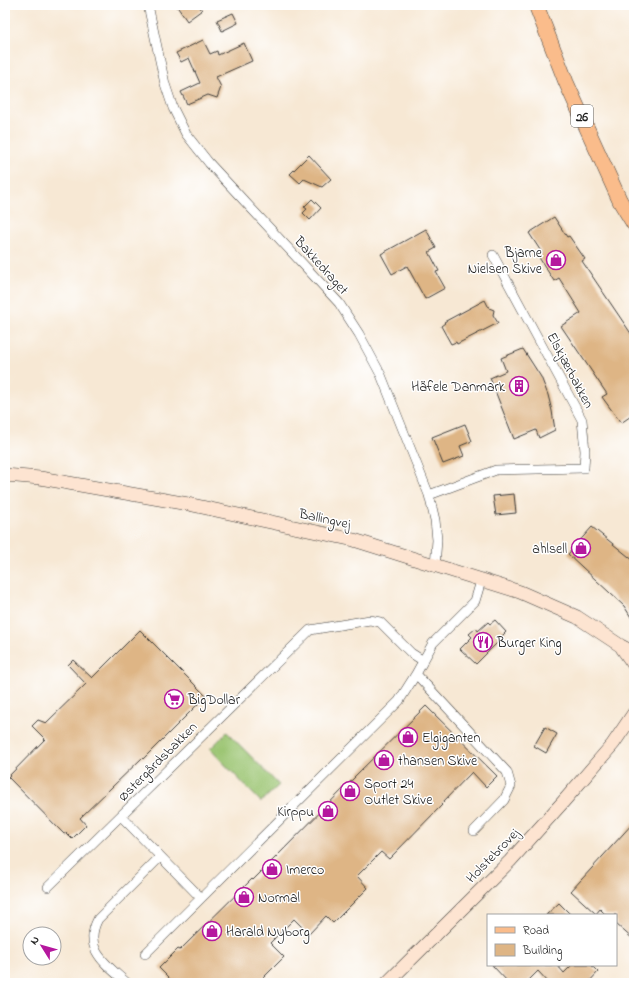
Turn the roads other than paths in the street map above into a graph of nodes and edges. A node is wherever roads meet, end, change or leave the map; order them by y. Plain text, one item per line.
1 (148, 5) edge
2 (536, 5) edge
3 (634, 224) edge
4 (493, 255) dead end
5 (5, 474) edge
6 (429, 495) junction
7 (435, 566) junction
8 (481, 581) junction
9 (621, 646) junction
10 (634, 653) edge
11 (422, 660) junction
12 (634, 665) edge
13 (416, 674) junction
14 (634, 713) edge
15 (634, 727) edge
16 (613, 744) junction
17 (121, 816) junction
18 (474, 831) dead end
19 (160, 857) junction
20 (48, 887) dead end
21 (201, 898) junction
22 (146, 954) dead end
23 (126, 983) edge
24 (387, 983) edge

1 - 6 street, Bakkedraget
2 - 3 main road, 26
4 - 6 street, Elskjærbakken
5 - 7 main road, Ballingvej
6 - 7 street, Bakkedraget
7 - 8 main road, Ballingvej
8 - 9 main road, Ballingvej
8 - 11 street
9 - 10 main road, Ballingvej
9 - 12 main road, Ballingvej
11 - 13 street
11 - 17 street, Østergårdsbakken
13 - 18 street
13 - 21 street
14 - 16 main road, Holstebrovej
15 - 16 main road, Holstebrovej
16 - 24 main road, Holstebrovej
17 - 19 street, Østergårdsbakken
17 - 20 street, Østergårdsbakken
19 - 21 street, Østergårdsbakken
19 - 23 street
21 - 22 street

